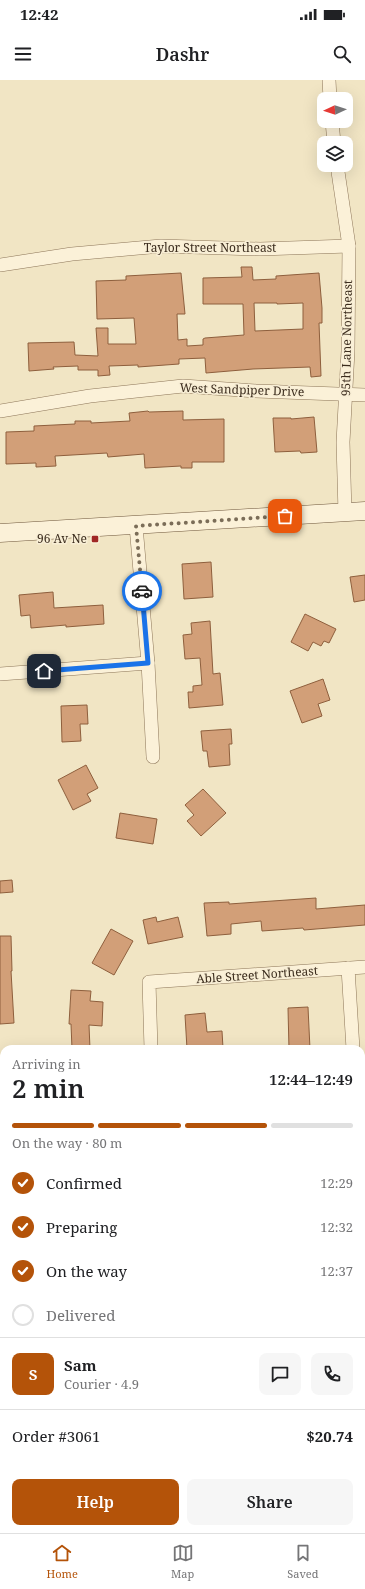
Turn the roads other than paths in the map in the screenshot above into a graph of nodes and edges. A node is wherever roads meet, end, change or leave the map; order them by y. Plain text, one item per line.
1 (329, 80) edge
2 (330, 92) edge
3 (338, 172) edge
4 (349, 246) junction
5 (0, 266) edge
6 (346, 394) junction
7 (365, 395) edge
8 (0, 411) edge
9 (365, 511) edge
10 (345, 513) junction
11 (136, 526) junction
12 (0, 534) edge
13 (148, 663) junction
14 (0, 674) edge
15 (153, 757) dead end
16 (365, 967) edge
17 (348, 968) junction
18 (151, 1045) edge
19 (353, 1045) edge

1 - 2 street
3 - 4 street, 95th Lane Northeast
4 - 5 street, Taylor Street Northeast
4 - 6 street, 95th Lane Northeast
6 - 7 street, West Sandpiper Drive
6 - 8 street, West Sandpiper Drive
6 - 10 street, 95th Lane Northeast
9 - 10 street
10 - 11 street
11 - 12 street
11 - 13 street
13 - 14 street
13 - 15 street
16 - 17 street, Able Street Northeast
17 - 18 street, Able Street Northeast
17 - 19 street

